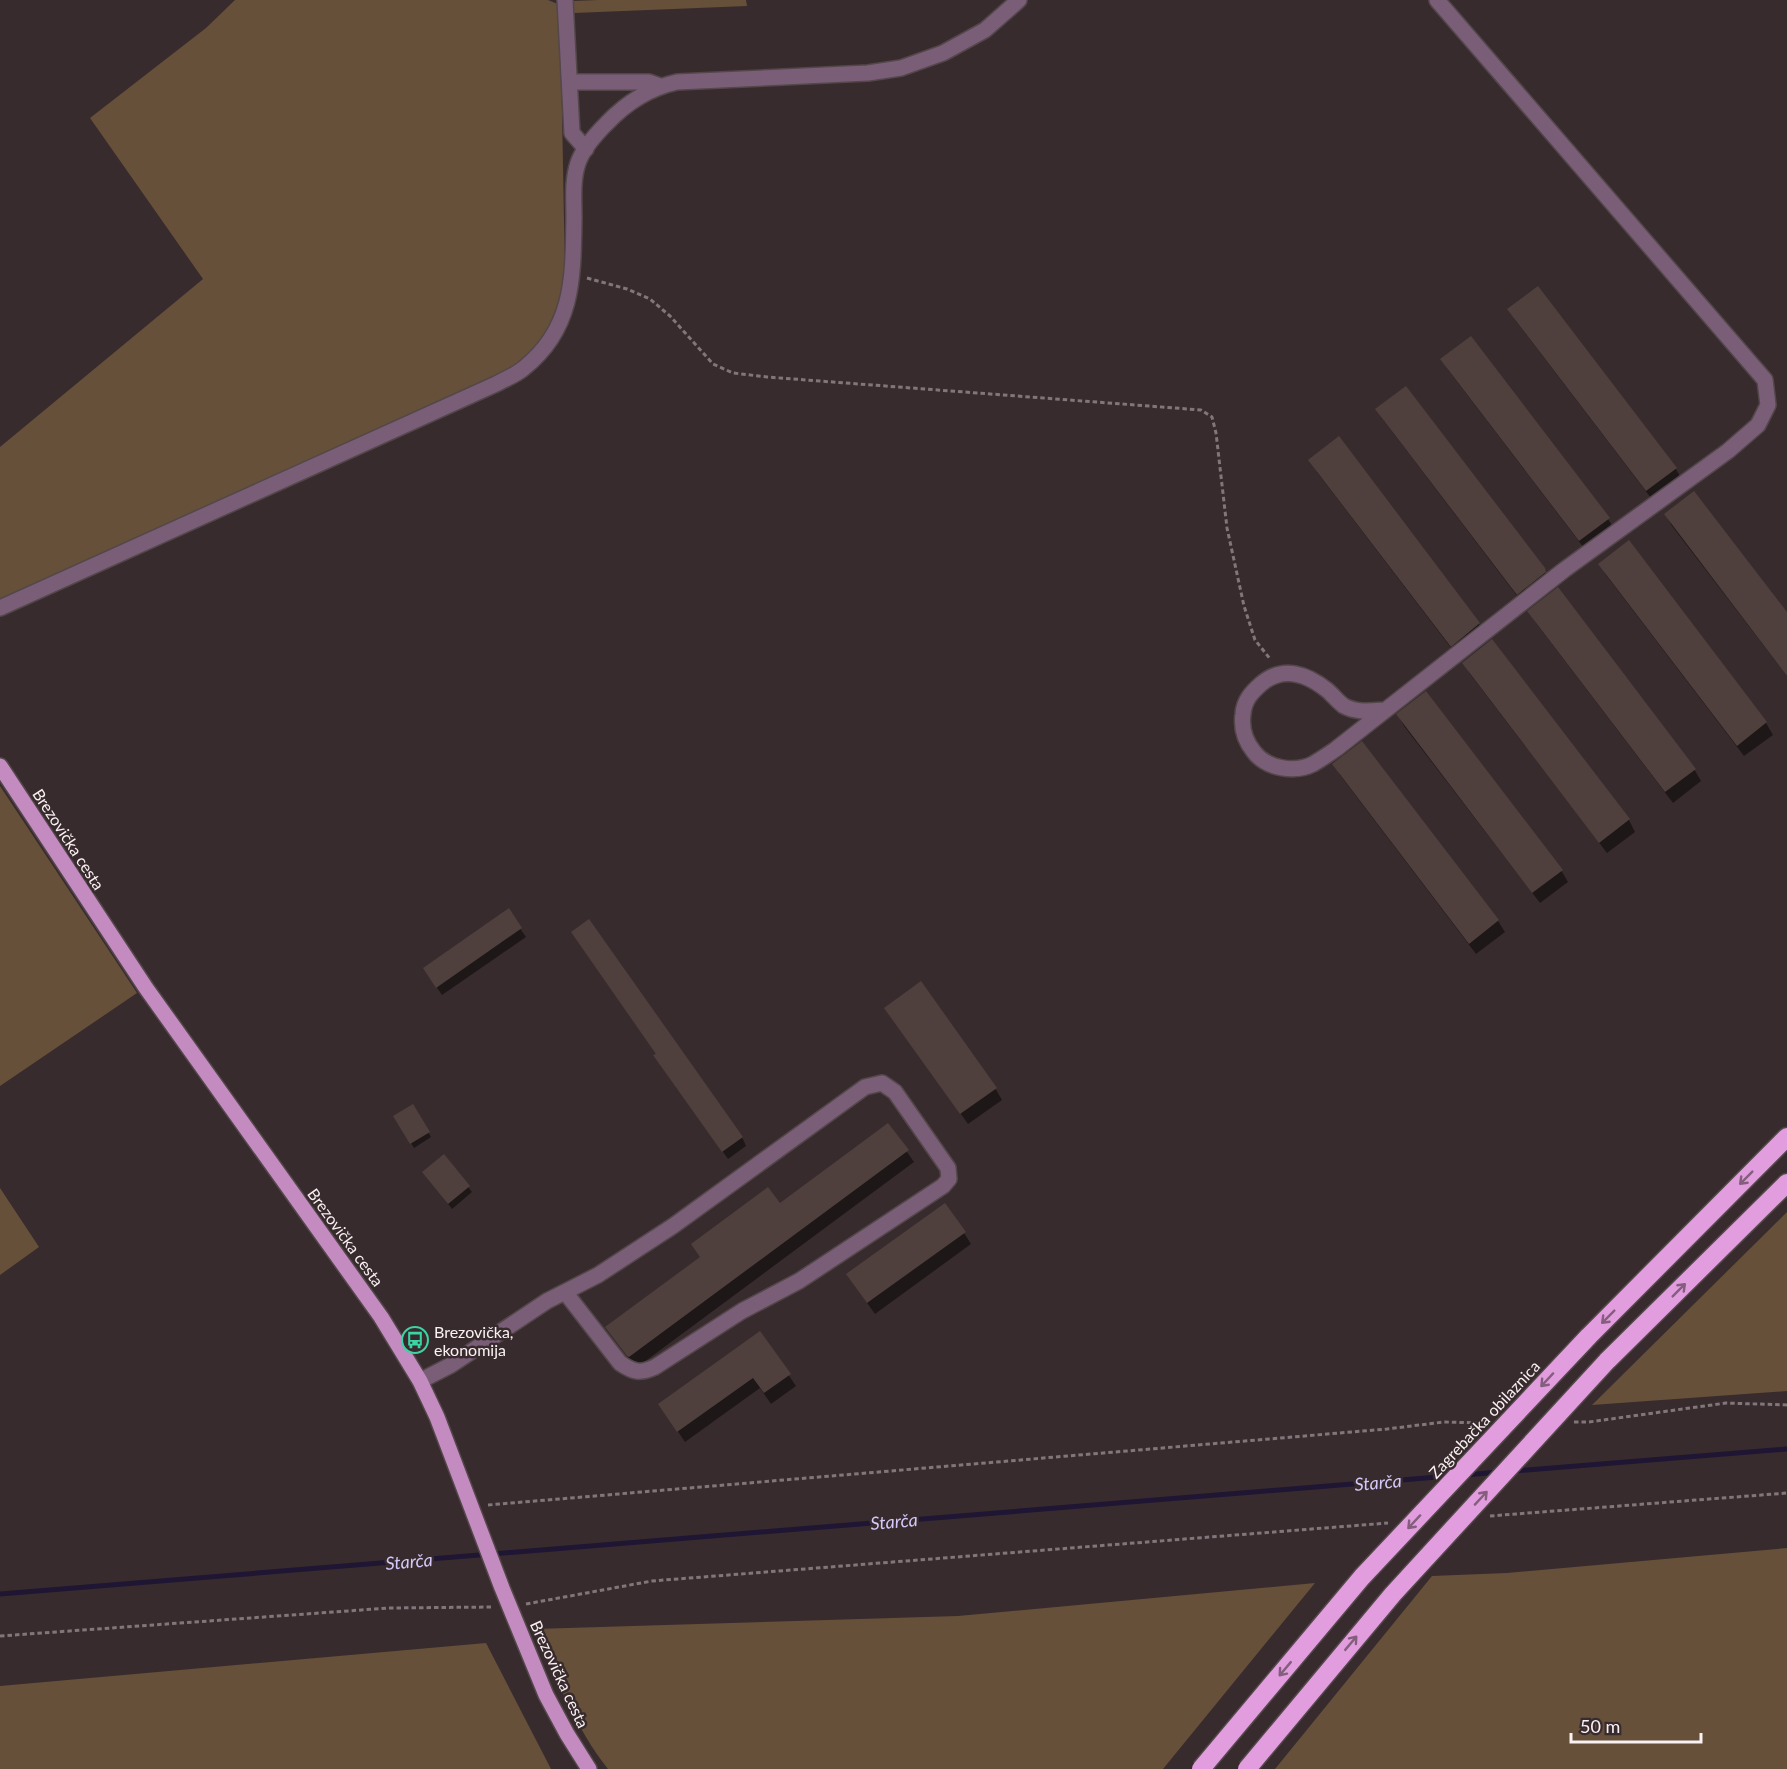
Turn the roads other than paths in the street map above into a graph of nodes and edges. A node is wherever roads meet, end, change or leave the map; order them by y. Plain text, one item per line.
1 (565, 0) edge
2 (1019, 0) edge
3 (1437, 0) edge
4 (570, 82) junction
5 (660, 86) junction
6 (586, 149) junction
7 (0, 608) edge
8 (1384, 710) junction
9 (0, 766) edge
10 (1787, 1137) edge
11 (1787, 1183) edge
12 (565, 1292) junction
13 (420, 1381) junction
14 (586, 1767) edge
15 (1201, 1769) edge
16 (1247, 1769) edge

1 - 4 street
2 - 5 street
3 - 8 street
4 - 5 street
4 - 6 street
5 - 6 street
6 - 7 street
8 - 8 street
9 - 13 main road, Brezovička cesta
10 -> 15 highway, Zagrebačka obilaznica, bridge
16 -> 11 highway, bridge
12 - 12 street
12 - 13 street
13 - 14 main road, Brezovička cesta

